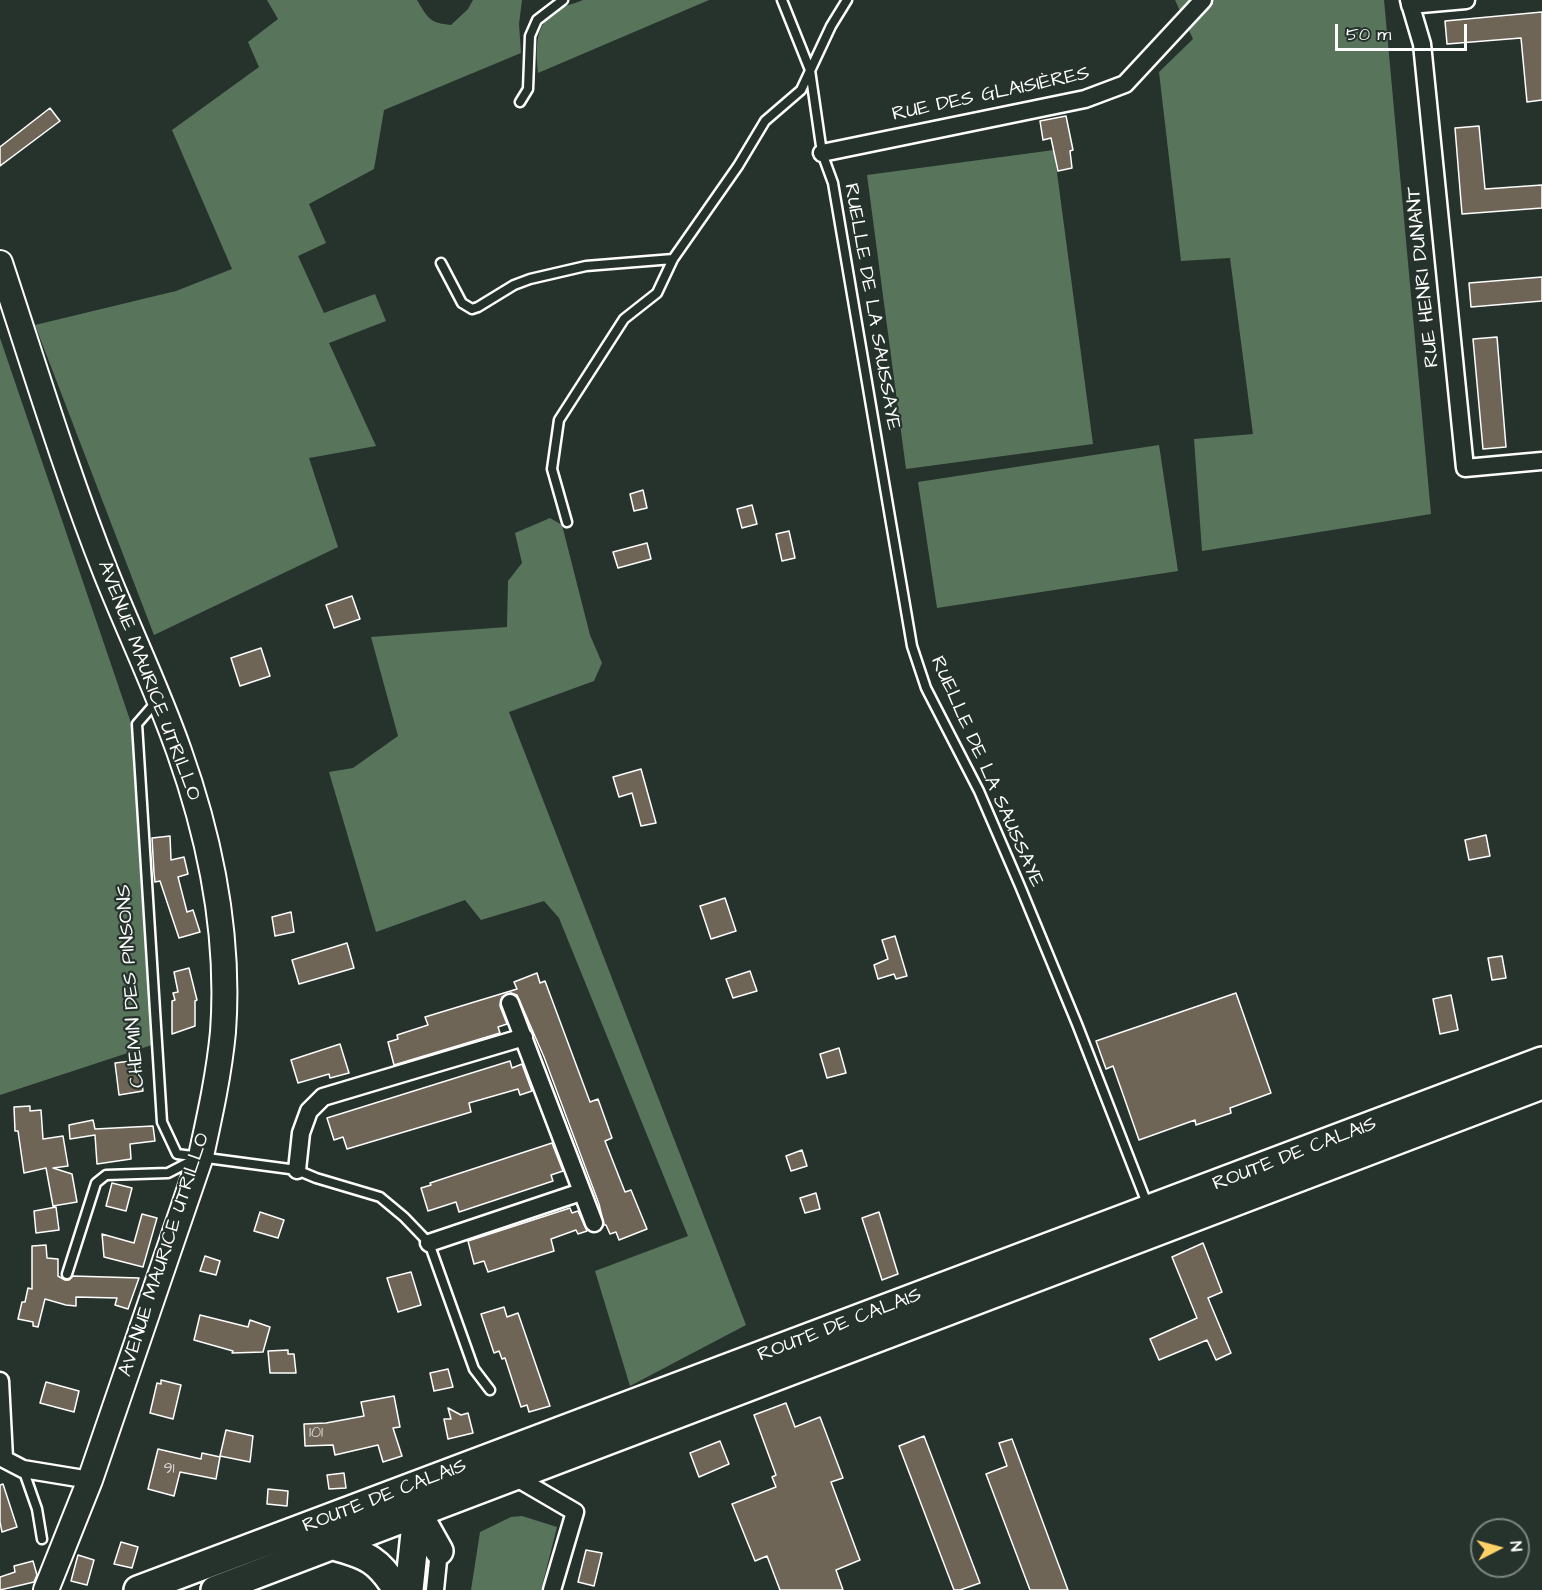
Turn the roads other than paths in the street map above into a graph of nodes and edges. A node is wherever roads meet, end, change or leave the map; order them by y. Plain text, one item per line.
1 (563, 0) edge
2 (782, 0) edge
3 (847, 0) edge
4 (1203, 0) edge
5 (1466, 0) edge
6 (1409, 2) edge
7 (810, 70) junction
8 (520, 102) dead end
9 (822, 153) junction
10 (673, 259) junction
11 (0, 262) edge
12 (441, 263) dead end
13 (1542, 461) edge
14 (567, 522) dead end
15 (158, 700) junction
16 (510, 1003) dead end
17 (524, 1037) junction
18 (1542, 1061) edge
19 (1542, 1085) edge
20 (201, 1156) junction
21 (297, 1170) junction
22 (581, 1192) junction
23 (1149, 1210) junction
24 (594, 1223) dead end
25 (429, 1243) junction
26 (67, 1274) dead end
27 (0, 1382) edge
28 (490, 1390) dead end
29 (2, 1457) edge
30 (22, 1469) junction
31 (515, 1477) junction
32 (90, 1480) junction
33 (408, 1487) junction
34 (458, 1499) junction
35 (417, 1514) junction
36 (74, 1522) junction
37 (42, 1539) dead end
38 (334, 1546) junction
39 (439, 1551) junction
40 (46, 1590) edge
41 (59, 1590) edge
42 (138, 1590) edge
43 (215, 1590) edge
44 (397, 1590) edge
45 (409, 1590) edge
46 (435, 1590) edge
47 (552, 1590) edge

1 - 8 lane
2 - 7 lane, RUELLE DE LA SAUSSAYE
3 - 7 lane
4 - 9 street, RUE DES GLAISIÈRES
5 - 6 street, RUE HENRI DUNANT
6 - 13 street, RUE HENRI DUNANT
7 - 9 lane, RUELLE DE LA SAUSSAYE
7 - 10 lane
9 - 23 lane, RUELLE DE LA SAUSSAYE
10 - 12 lane
10 - 14 lane
11 - 15 main road, AVENUE MAURICE UTRILLO
15 - 20 main road, AVENUE MAURICE UTRILLO
15 - 20 lane, CHEMIN DES PINSONS
16 - 17 street
17 - 21 street
17 - 22 street
18 - 23 main road, ROUTE DE CALAIS
19 - 31 main road, ROUTE DE CALAIS
20 - 21 lane, CHEMIN DES PINSONS
20 - 26 lane
20 - 32 main road, AVENUE MAURICE UTRILLO
21 - 25 lane, CHEMIN DES PINSONS
22 - 24 street
22 - 25 street
23 - 33 main road, ROUTE DE CALAIS
25 - 28 lane, CHEMIN DES PINSONS
27 - 29 street
29 - 30 street
30 - 32 street
30 - 37 lane
31 - 34 main road, ROUTE DE CALAIS
31 - 47 street
32 - 36 main road, AVENUE MAURICE UTRILLO
33 - 35 main road
33 - 42 main road, ROUTE DE CALAIS
34 - 35 main road, ROUTE DE CALAIS
34 - 39 main road
35 - 38 main road, ROUTE DE CALAIS
35 - 39 main road
35 - 45 main road
36 - 40 main road, AVENUE MAURICE UTRILLO
36 - 41 main road, AVENUE MAURICE UTRILLO
38 - 43 main road, ROUTE DE CALAIS
38 - 44 main road
39 - 46 street

